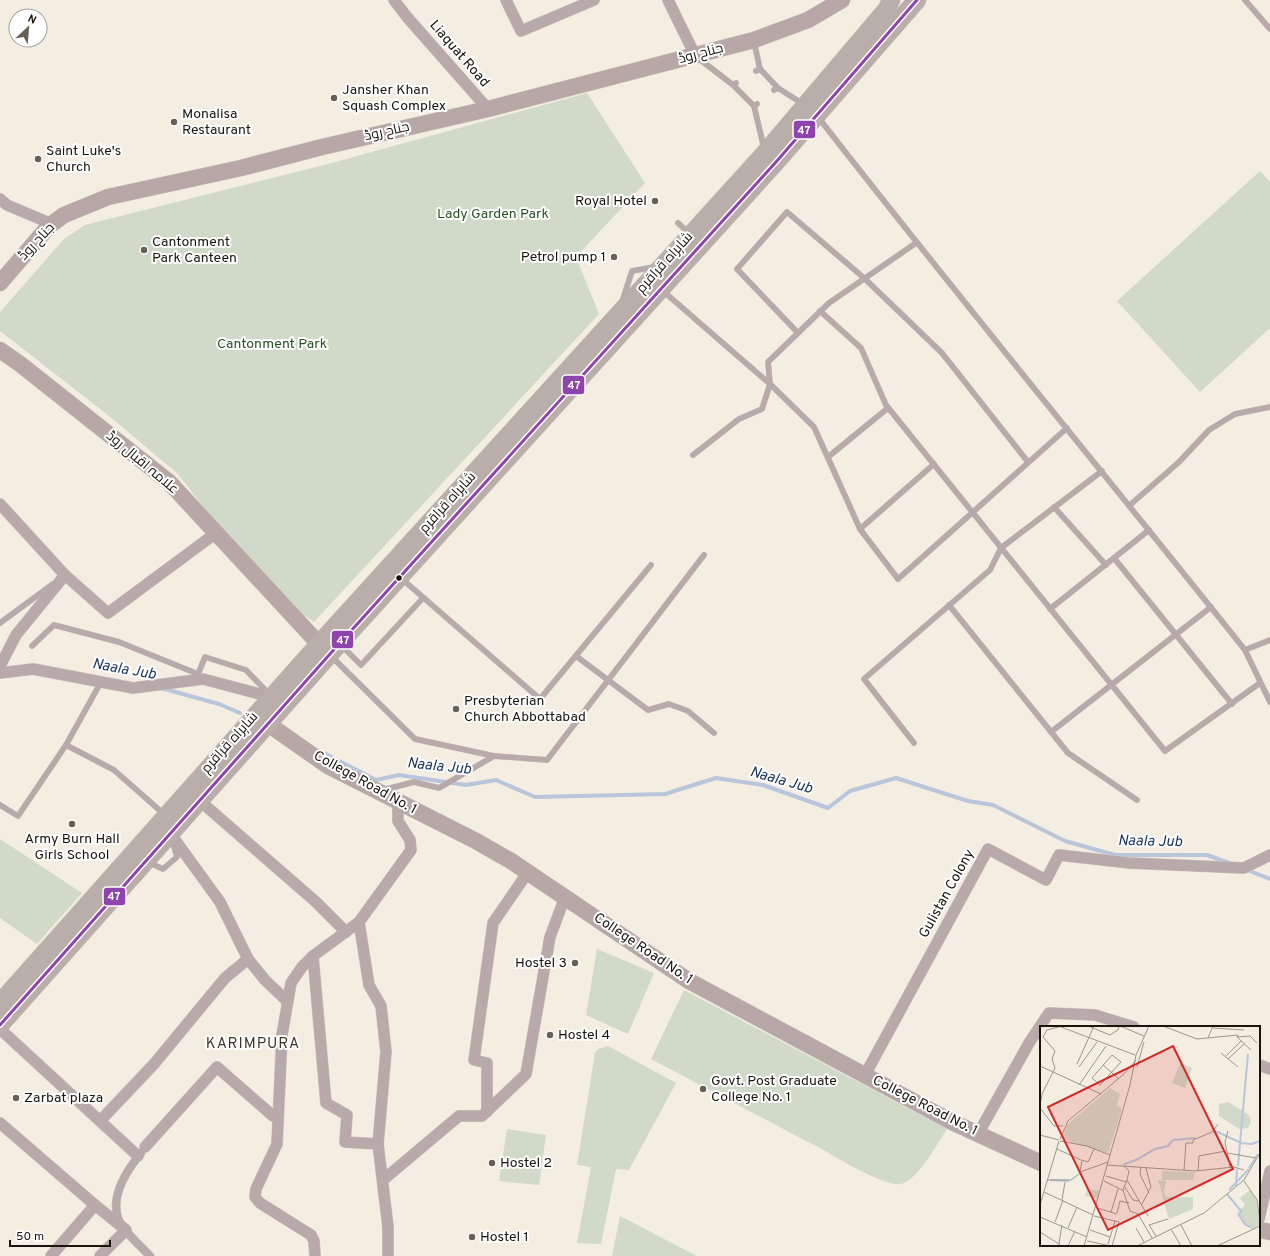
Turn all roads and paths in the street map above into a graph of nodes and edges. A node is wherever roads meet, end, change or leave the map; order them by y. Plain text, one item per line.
1 (394, 0) edge
2 (506, 0) edge
3 (594, 0) edge
4 (668, 0) edge
5 (842, 0) edge
6 (892, 0) edge
7 (917, 0) edge
8 (1245, 0) edge
9 (1270, 29) edge
10 (754, 40) junction
11 (695, 55) junction
12 (488, 109) junction
13 (811, 111) junction
14 (765, 153) junction
15 (0, 199) edge
16 (52, 224) junction
17 (916, 243) junction
18 (864, 278) junction
19 (0, 283) edge
20 (661, 289) junction
21 (820, 311) junction
22 (798, 333) junction
23 (0, 350) edge
24 (770, 384) junction
25 (1270, 407) edge
26 (888, 408) junction
27 (1067, 428) junction
28 (693, 455) dead end
29 (828, 457) junction
30 (1028, 462) junction
31 (934, 464) junction
32 (1102, 470) junction
33 (0, 504) edge
34 (1130, 505) junction
35 (1054, 507) junction
36 (973, 512) junction
37 (860, 529) junction
38 (1149, 530) junction
39 (216, 533) junction
40 (1001, 548) junction
41 (704, 555) dead end
42 (1114, 558) junction
43 (651, 565) dead end
44 (1106, 565) junction
45 (65, 575) junction
46 (400, 577) junction
47 (423, 598) junction
48 (949, 605) junction
49 (1211, 607) junction
50 (1050, 609) junction
51 (0, 623) edge
52 (1176, 634) junction
53 (1270, 640) edge
54 (32, 646) dead end
55 (329, 647) junction
56 (1245, 650) junction
57 (576, 656) junction
58 (0, 666) edge
59 (0, 673) edge
60 (608, 679) junction
61 (101, 682) junction
62 (1260, 683) junction
63 (1111, 684) junction
64 (271, 697) junction
65 (1270, 702) edge
66 (1232, 704) junction
67 (263, 718) junction
68 (1051, 732) junction
69 (714, 733) dead end
70 (914, 743) dead end
71 (66, 745) junction
72 (494, 756) junction
73 (377, 792) junction
74 (199, 800) junction
75 (1137, 800) dead end
76 (398, 802) junction
77 (0, 805) edge
78 (166, 816) junction
79 (170, 833) junction
80 (1270, 855) edge
81 (528, 872) junction
82 (565, 897) junction
83 (359, 922) junction
84 (346, 932) junction
85 (313, 956) junction
86 (248, 959) junction
87 (287, 1001) junction
88 (0, 1003) edge
89 (0, 1025) edge
90 (1040, 1026) edge
91 (1040, 1026) edge
92 (1131, 1026) edge
93 (0, 1028) edge
94 (1260, 1065) edge
95 (1270, 1069) edge
96 (865, 1075) junction
97 (487, 1112) junction
98 (278, 1116) junction
99 (100, 1121) junction
100 (0, 1123) edge
101 (978, 1134) junction
102 (378, 1144) junction
103 (142, 1152) junction
104 (1040, 1163) edge
105 (1270, 1171) edge
106 (383, 1180) junction
107 (95, 1205) junction
108 (1260, 1215) edge
109 (126, 1230) junction
110 (1260, 1230) edge
111 (1270, 1232) edge
112 (51, 1256) edge
113 (100, 1256) edge
114 (150, 1256) edge
115 (315, 1256) edge
116 (388, 1256) edge

1 - 12 street, Liaquat Road
2 - 3 street
4 - 11 street
5 - 10 main road, جناح روڈ
6 - 13 highway, شاہراہ قراقرم
7 - 13 highway, شاہراہ قراقرم
8 - 9 lane
10 - 11 main road, جناح روڈ
10 - 13 lane
11 - 12 main road, جناح روڈ
11 - 14 lane
12 - 16 main road, جناح روڈ
13 - 14 highway, شاہراہ قراقرم
13 - 17 lane
13 - 20 highway, شاہراہ قراقرم
14 - 55 highway, شاہراہ قراقرم
15 - 16 street
16 - 19 main road, جناح روڈ
17 - 18 lane
17 - 27 lane
18 - 21 lane
18 - 22 lane
18 - 30 lane
20 - 24 lane
20 - 46 highway, شاہراہ قراقرم
21 - 22 lane
21 - 26 lane
22 - 24 lane
23 - 39 main road, علامہ اقبال روڈ
24 - 28 lane
24 - 29 lane
25 - 34 lane
26 - 29 lane
26 - 31 lane
27 - 30 lane
27 - 32 lane
29 - 37 lane
30 - 36 lane
31 - 36 lane
31 - 37 lane
32 - 34 lane
32 - 35 lane
33 - 45 street
34 - 38 lane
35 - 40 lane
35 - 44 lane
36 - 37 lane
36 - 40 lane
38 - 42 lane
38 - 49 lane
39 - 45 street
39 - 55 main road, علامہ اقبال روڈ
40 - 48 lane
40 - 50 lane
41 - 60 lane
42 - 44 lane
42 - 52 lane
43 - 57 lane
44 - 50 lane
45 - 51 lane
45 - 58 street
46 - 47 lane
46 - 55 highway, شاہراہ قراقرم
47 - 55 lane
47 - 57 lane
48 - 68 lane
48 - 70 lane
49 - 52 lane
49 - 56 lane
50 - 63 lane
52 - 63 lane
52 - 66 lane
53 - 56 lane
54 - 64 lane
55 - 64 highway, شاہراہ قراقرم
55 - 67 highway, شاہراہ قراقرم
55 - 72 lane
56 - 62 lane
57 - 60 lane
59 - 61 street
60 - 69 lane
60 - 72 lane
61 - 64 street
61 - 71 lane
62 - 65 lane
62 - 66 lane
63 - 66 lane
63 - 68 lane
64 - 67 highway, شاہراہ قراقرم
67 - 73 main road, College Road No. 1
67 - 74 highway, شاہراہ قراقرم
67 - 78 highway, شاہراہ قراقرم
68 - 75 lane
71 - 77 lane
71 - 78 lane
72 - 73 lane
73 - 76 main road, College Road No. 1
74 - 79 highway, شاہراہ قراقرم
74 - 84 street
76 - 81 main road, College Road No. 1
76 - 83 street
78 - 88 highway, شاہراہ قراقرم
79 - 86 street
79 - 89 highway, شاہراہ قراقرم
80 - 96 street, Gulistan Colony
81 - 82 main road, College Road No. 1
81 - 97 street
82 - 96 main road, College Road No. 1
82 - 97 street
83 - 84 street
83 - 102 street
84 - 85 street
85 - 87 street
85 - 102 street
86 - 87 street
86 - 99 street
87 - 98 street
90 - 92 street
91 - 101 street
93 - 99 street
94 - 95 street
96 - 101 main road, College Road No. 1
97 - 106 street
98 - 103 street
98 - 115 street
99 - 103 street
100 - 107 street
101 - 104 main road, College Road No. 1
102 - 106 street
103 - 109 street
105 - 108 street
106 - 116 street
107 - 109 street
107 - 112 street
109 - 113 street
109 - 114 street
110 - 111 main road

